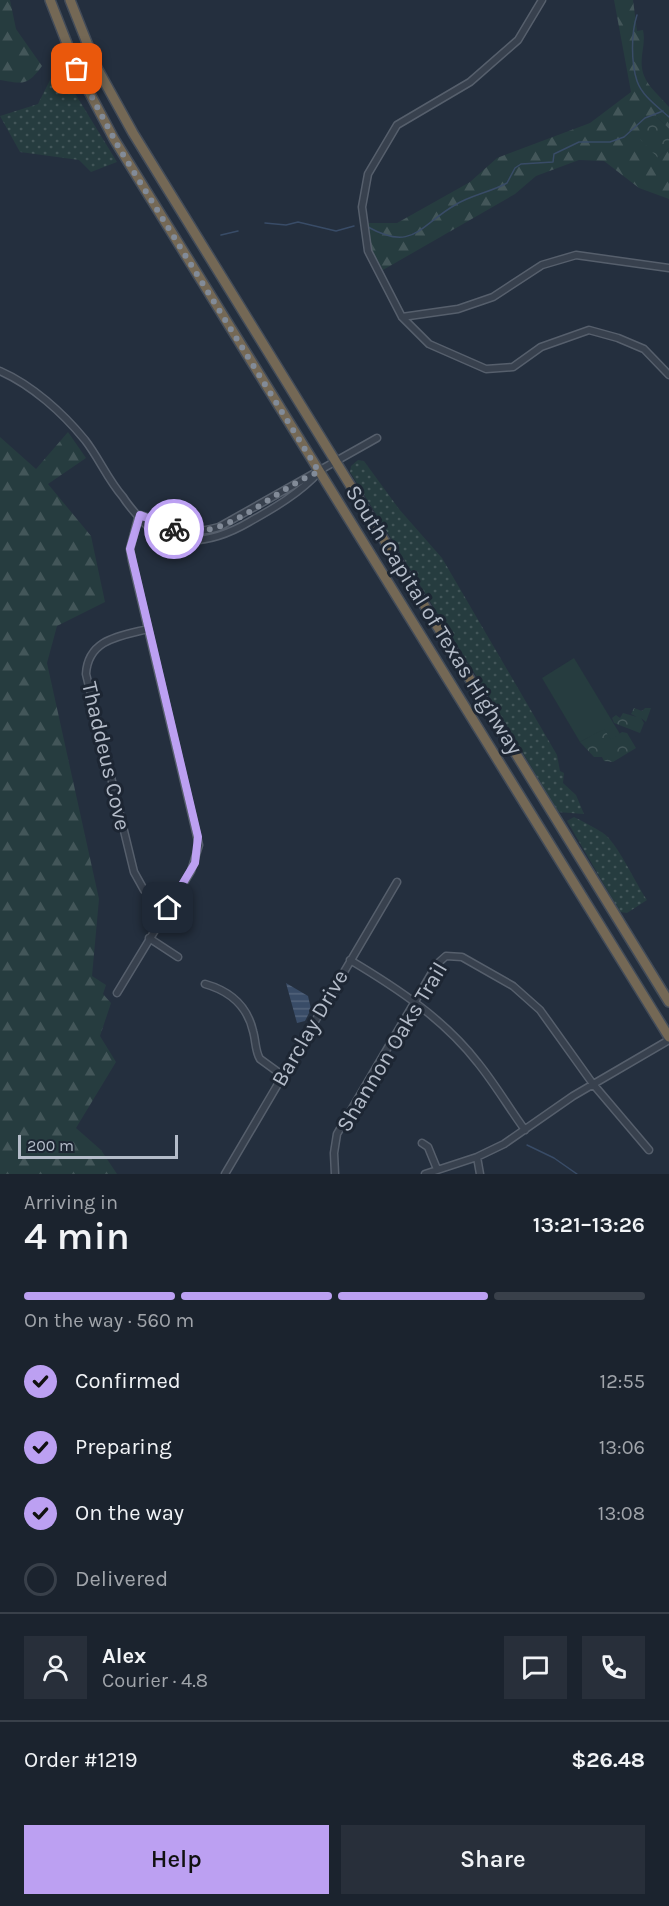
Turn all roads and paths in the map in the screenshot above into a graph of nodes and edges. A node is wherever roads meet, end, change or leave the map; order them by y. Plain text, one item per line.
1 (50, 0) edge
2 (70, 0) edge
3 (542, 0) edge
4 (669, 268) edge
5 (402, 316) junction
6 (0, 371) edge
7 (669, 375) edge
8 (377, 438) dead end
9 (335, 462) junction
10 (319, 472) junction
11 (140, 515) junction
12 (148, 629) junction
13 (397, 882) dead end
14 (168, 908) junction
15 (149, 938) junction
16 (178, 957) dead end
17 (350, 960) junction
18 (205, 984) dead end
19 (117, 993) dead end
20 (668, 999) edge
21 (415, 1002) junction
22 (669, 1038) edge
23 (282, 1075) junction
24 (593, 1084) junction
25 (525, 1130) junction
26 (422, 1143) dead end
27 (649, 1150) dead end
28 (477, 1157) junction
29 (436, 1169) junction
30 (225, 1174) edge
31 (335, 1174) edge
32 (425, 1174) edge
33 (480, 1174) edge

1 - 10 highway, South Capital of Texas Highway
2 - 9 highway, South Capital of Texas Highway
3 - 5 street
4 - 5 street
5 - 7 street
6 - 11 street
8 - 9 street
9 - 10 street
9 - 20 highway, South Capital of Texas Highway
10 - 11 street
10 - 22 highway, South Capital of Texas Highway
11 - 12 street
12 - 14 street
12 - 14 street, Thaddeus Cove
13 - 17 street, Barclay Drive
14 - 15 street
15 - 16 street
15 - 19 street
17 - 21 street
17 - 23 street, Barclay Drive
18 - 23 street
21 - 24 street, Shannon Oaks Trail
21 - 25 street
21 - 31 street, Shannon Oaks Trail
22 - 24 street
23 - 30 street, Barclay Drive
24 - 25 street
24 - 27 street, Shannon Oaks Trail
25 - 28 street
26 - 29 street
28 - 29 street
28 - 33 street
29 - 32 street

